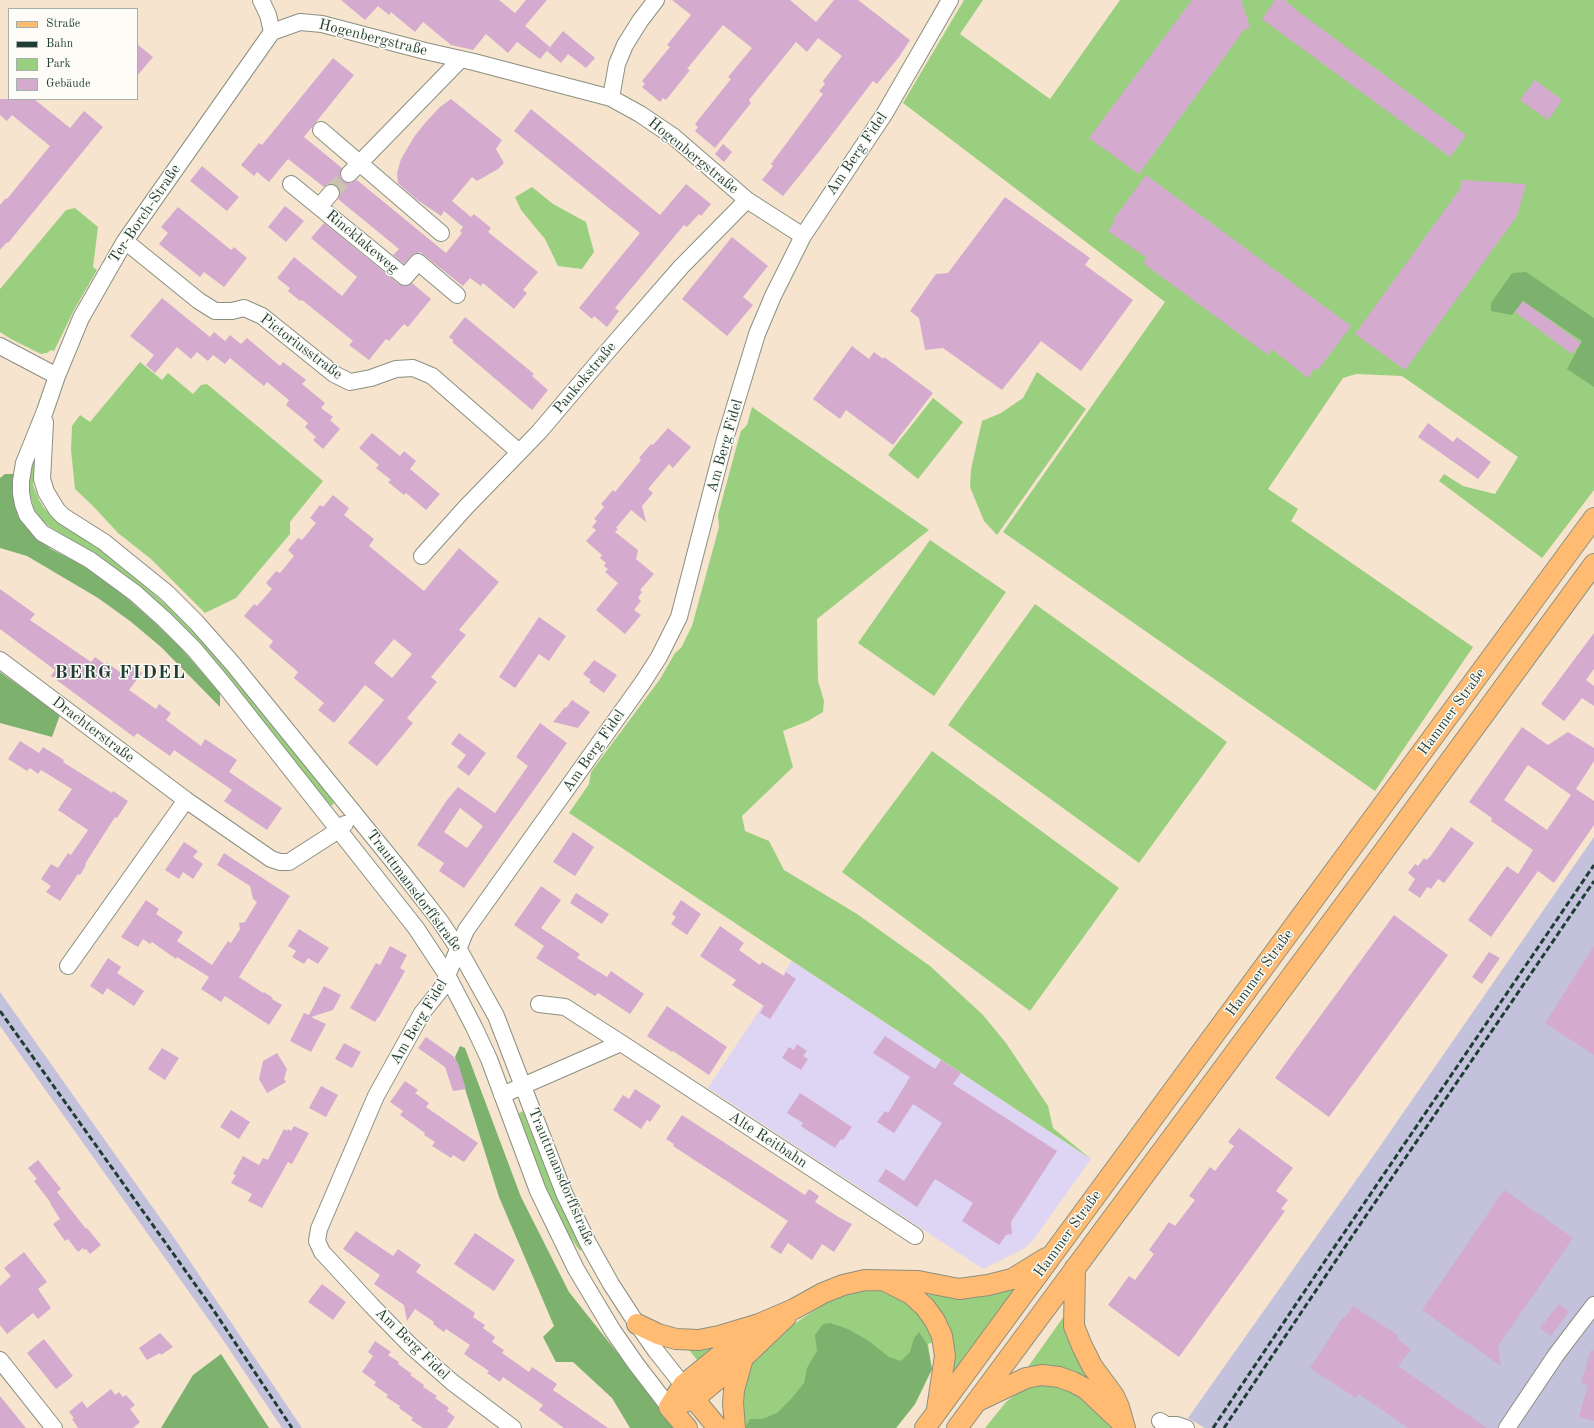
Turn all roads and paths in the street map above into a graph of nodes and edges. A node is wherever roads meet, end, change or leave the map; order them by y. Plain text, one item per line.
1 (262, 0) edge
2 (656, 0) edge
3 (950, 0) edge
4 (272, 32) junction
5 (461, 59) junction
6 (610, 98) junction
7 (320, 130) dead end
8 (355, 169) junction
9 (291, 184) dead end
10 (331, 193) tunnel mouth
11 (747, 200) junction
12 (319, 207) junction
13 (441, 233) dead end
14 (802, 236) junction
15 (125, 241) junction
16 (457, 295) dead end
17 (0, 346) edge
18 (57, 376) junction
19 (46, 411) junction
20 (519, 452) junction
21 (57, 510) joint
22 (1594, 518) edge
23 (42, 533) joint
24 (422, 556) dead end
25 (1594, 564) edge
26 (0, 660) edge
27 (186, 800) junction
28 (356, 815) junction
29 (338, 830) junction
30 (458, 948) junction
31 (68, 966) dead end
32 (447, 974) junction
33 (539, 1004) dead end
34 (621, 1043) junction
35 (523, 1086) junction
36 (502, 1095) junction
37 (915, 1236) dead end
38 (1054, 1253) junction
39 (1076, 1268) junction
40 (884, 1280) junction
41 (1594, 1305) edge
42 (794, 1309) junction
43 (637, 1324) junction
44 (759, 1324) junction
45 (743, 1358) junction
46 (0, 1360) edge
47 (688, 1392) junction
48 (976, 1402) junction
49 (669, 1407) junction
50 (930, 1421) edge
51 (1160, 1422) dead end
52 (1124, 1426) edge
53 (54, 1428) edge
54 (514, 1428) edge
55 (687, 1428) edge
56 (718, 1428) edge
57 (735, 1428) edge
58 (958, 1428) edge
59 (1186, 1428) edge
60 (1507, 1428) edge

1 - 4 street
2 - 6 street
3 - 14 street, Am Berg Fidel
4 - 5 street, Hogenbergstraße
4 - 15 street, Ter-Borch-Straße
5 - 6 street, Hogenbergstraße
5 - 8 street
6 - 11 street, Hogenbergstraße
7 - 8 street
8 - 13 street
9 - 12 street, Rincklakeweg
10 - 12 street, Rincklakeweg
11 - 14 street, Hogenbergstraße
11 - 20 street, Pankokstraße
12 - 16 street, Rincklakeweg
14 - 30 street, Am Berg Fidel
15 - 18 street, Ter-Borch-Straße
15 - 20 street, Pictoriusstraße
17 - 18 street
18 - 19 street, Ter-Borch-Straße
19 - 21 street, Ter-Borch-Straße
19 - 23 street, Ter-Borch-Straße
20 - 24 street, Pankokstraße
21 - 28 street, Trauttmansdorffstraße
22 - 38 main road, Hammer Straße
23 - 29 street, Trauttmansdorffstraße
25 - 39 main road, Hammer Straße
26 - 27 street, Drachterstraße
27 - 29 street, Drachterstraße
27 - 31 street
28 - 29 street, Drachterstraße
28 - 30 street, Trauttmansdorffstraße
29 - 32 street, Trauttmansdorffstraße
30 - 32 street, Am Berg Fidel
30 - 35 street, Trauttmansdorffstraße
32 - 36 street, Trauttmansdorffstraße
32 - 54 street, Am Berg Fidel
33 - 34 street, Alte Reitbahn
34 - 35 street
34 - 37 street, Alte Reitbahn
35 - 36 street
35 - 43 street, Trauttmansdorffstraße
36 - 49 street, Trauttmansdorffstraße
38 - 40 main road
38 - 50 main road, Hammer Straße
39 - 48 main road, Hammer Straße
39 - 52 main road
40 - 42 main road
40 - 50 main road
41 - 60 street
42 - 44 main road
42 - 45 main road
43 - 44 main road
43 - 47 street, Trauttmansdorffstraße
44 - 47 main road
45 - 47 main road
45 - 57 main road
46 - 53 street
47 - 49 main road
47 - 56 main road, Trauttmansdorffstraße
48 - 52 main road
48 - 58 main road, Hammer Straße
49 - 55 main road, Trauttmansdorffstraße
51 - 59 street

